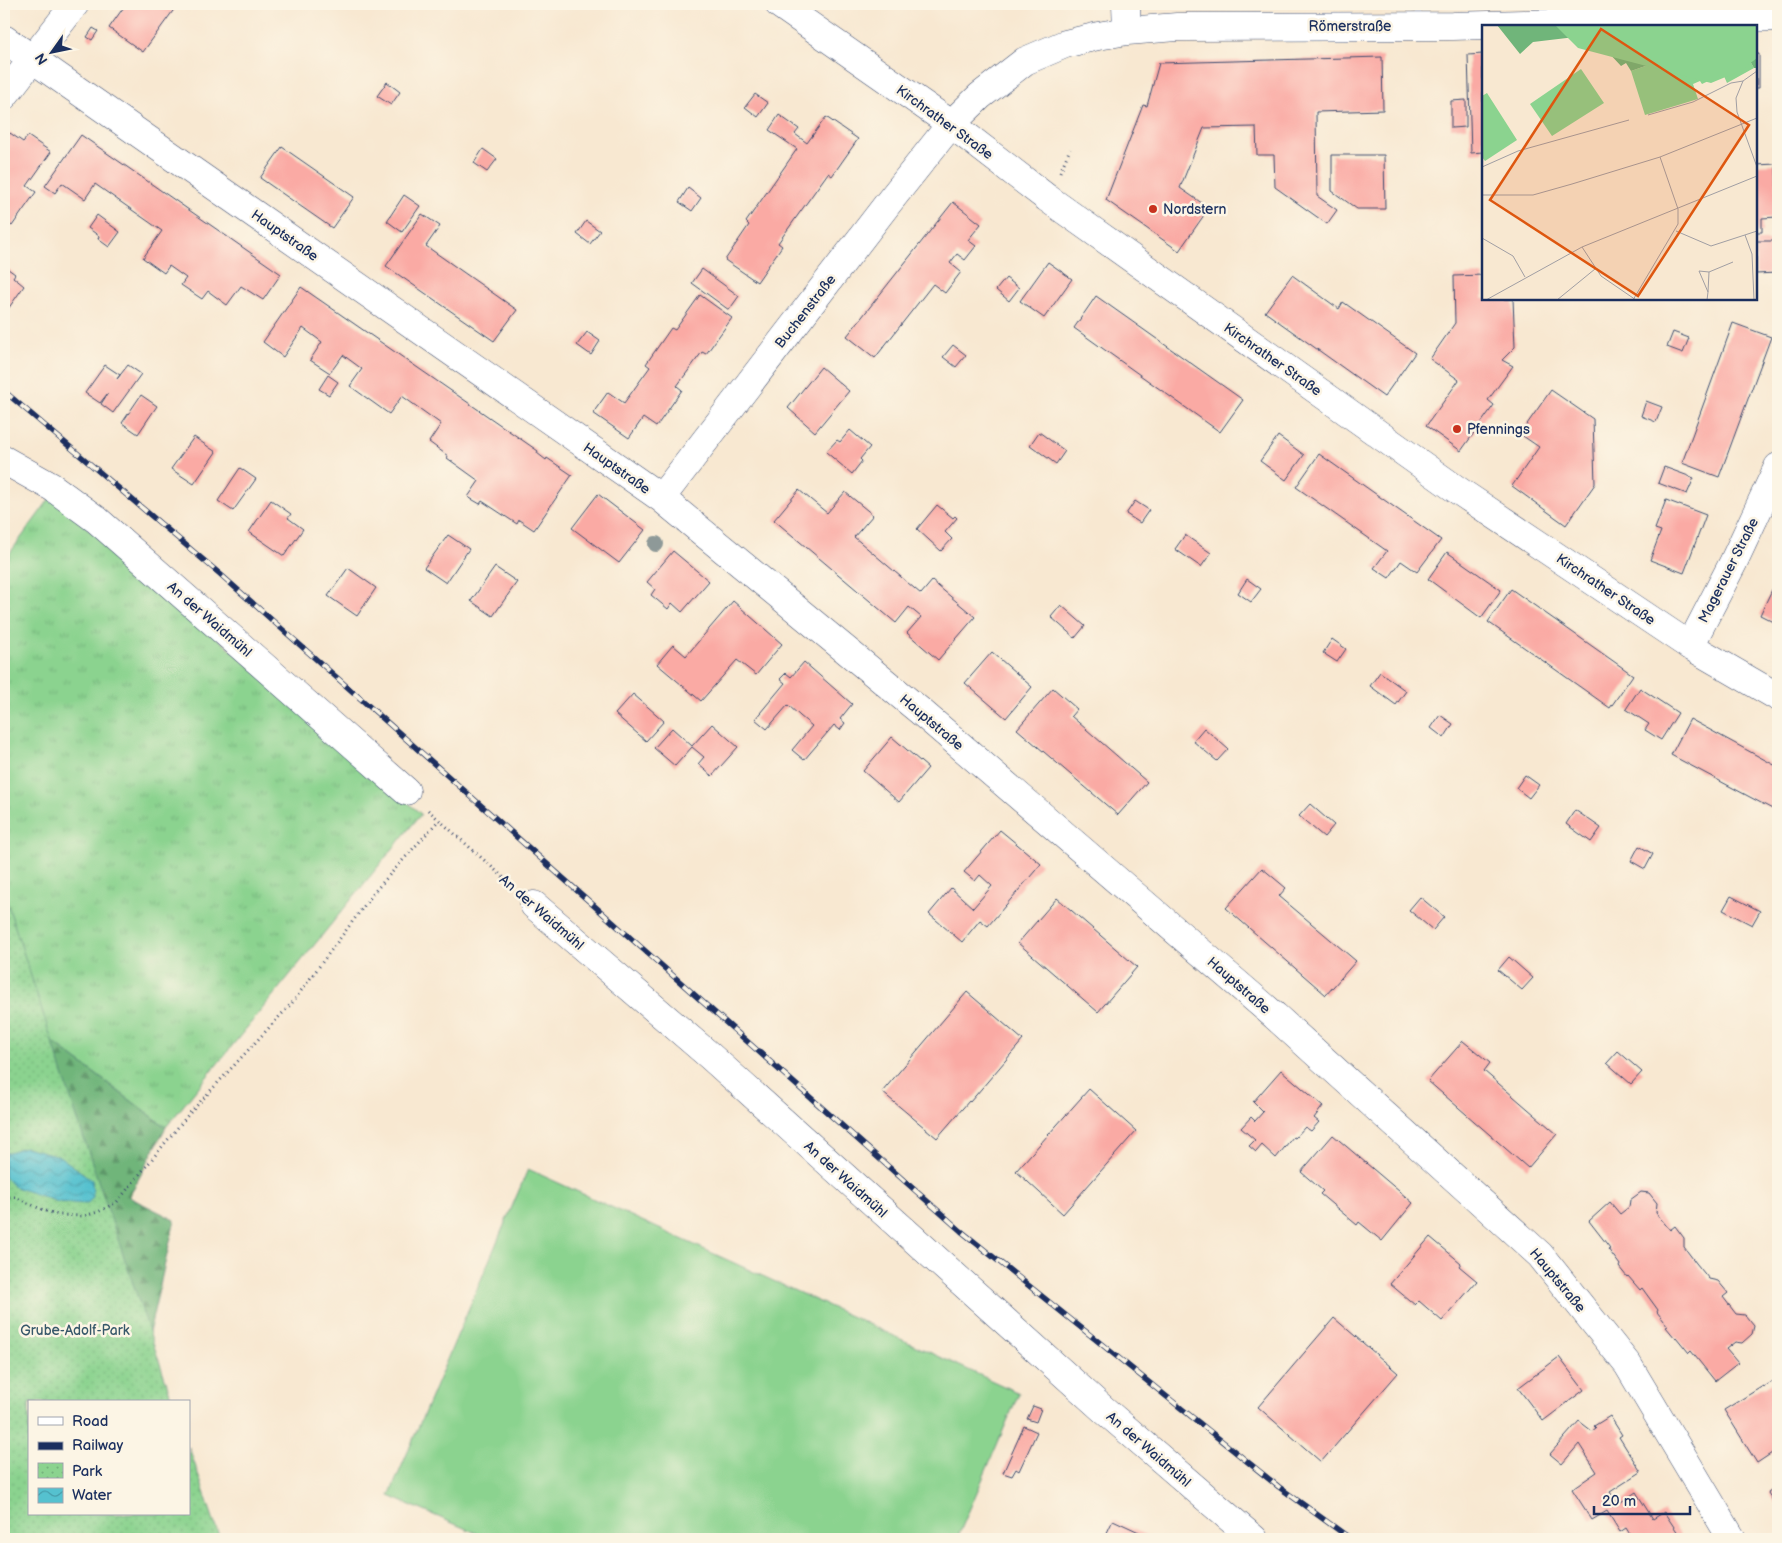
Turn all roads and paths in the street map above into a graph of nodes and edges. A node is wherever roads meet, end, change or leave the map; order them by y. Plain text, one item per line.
1 (74, 4) edge
2 (779, 4) edge
3 (1126, 4) edge
4 (1778, 17) edge
5 (1482, 25) edge
6 (1489, 25) edge
7 (1127, 31) junction
8 (4, 39) edge
9 (34, 59) junction
10 (4, 96) edge
11 (951, 124) junction
12 (4, 460) edge
13 (1778, 467) edge
14 (661, 498) junction
15 (1690, 646) junction
16 (1778, 697) edge
17 (406, 791) dead end
18 (534, 905) joint
19 (4, 1197) edge
20 (1254, 1539) edge
21 (1732, 1539) edge

1 - 9 street
2 - 11 street, Kirchrather Straße
3 - 7 street
4 - 6 street, Römerstraße
5 - 7 street, Römerstraße
7 - 11 street, Römerstraße
8 - 9 street, Hauptstraße
9 - 10 street
9 - 14 street, Hauptstraße
11 - 14 street, Buchenstraße
11 - 15 street, Kirchrather Straße
12 - 17 street, An der Waidmühl
13 - 15 street, Magerauer Straße
14 - 21 street, Hauptstraße
15 - 16 street, Kirchrather Straße
18 - 19 path, An der Waidmühl
18 - 20 street, An der Waidmühl

